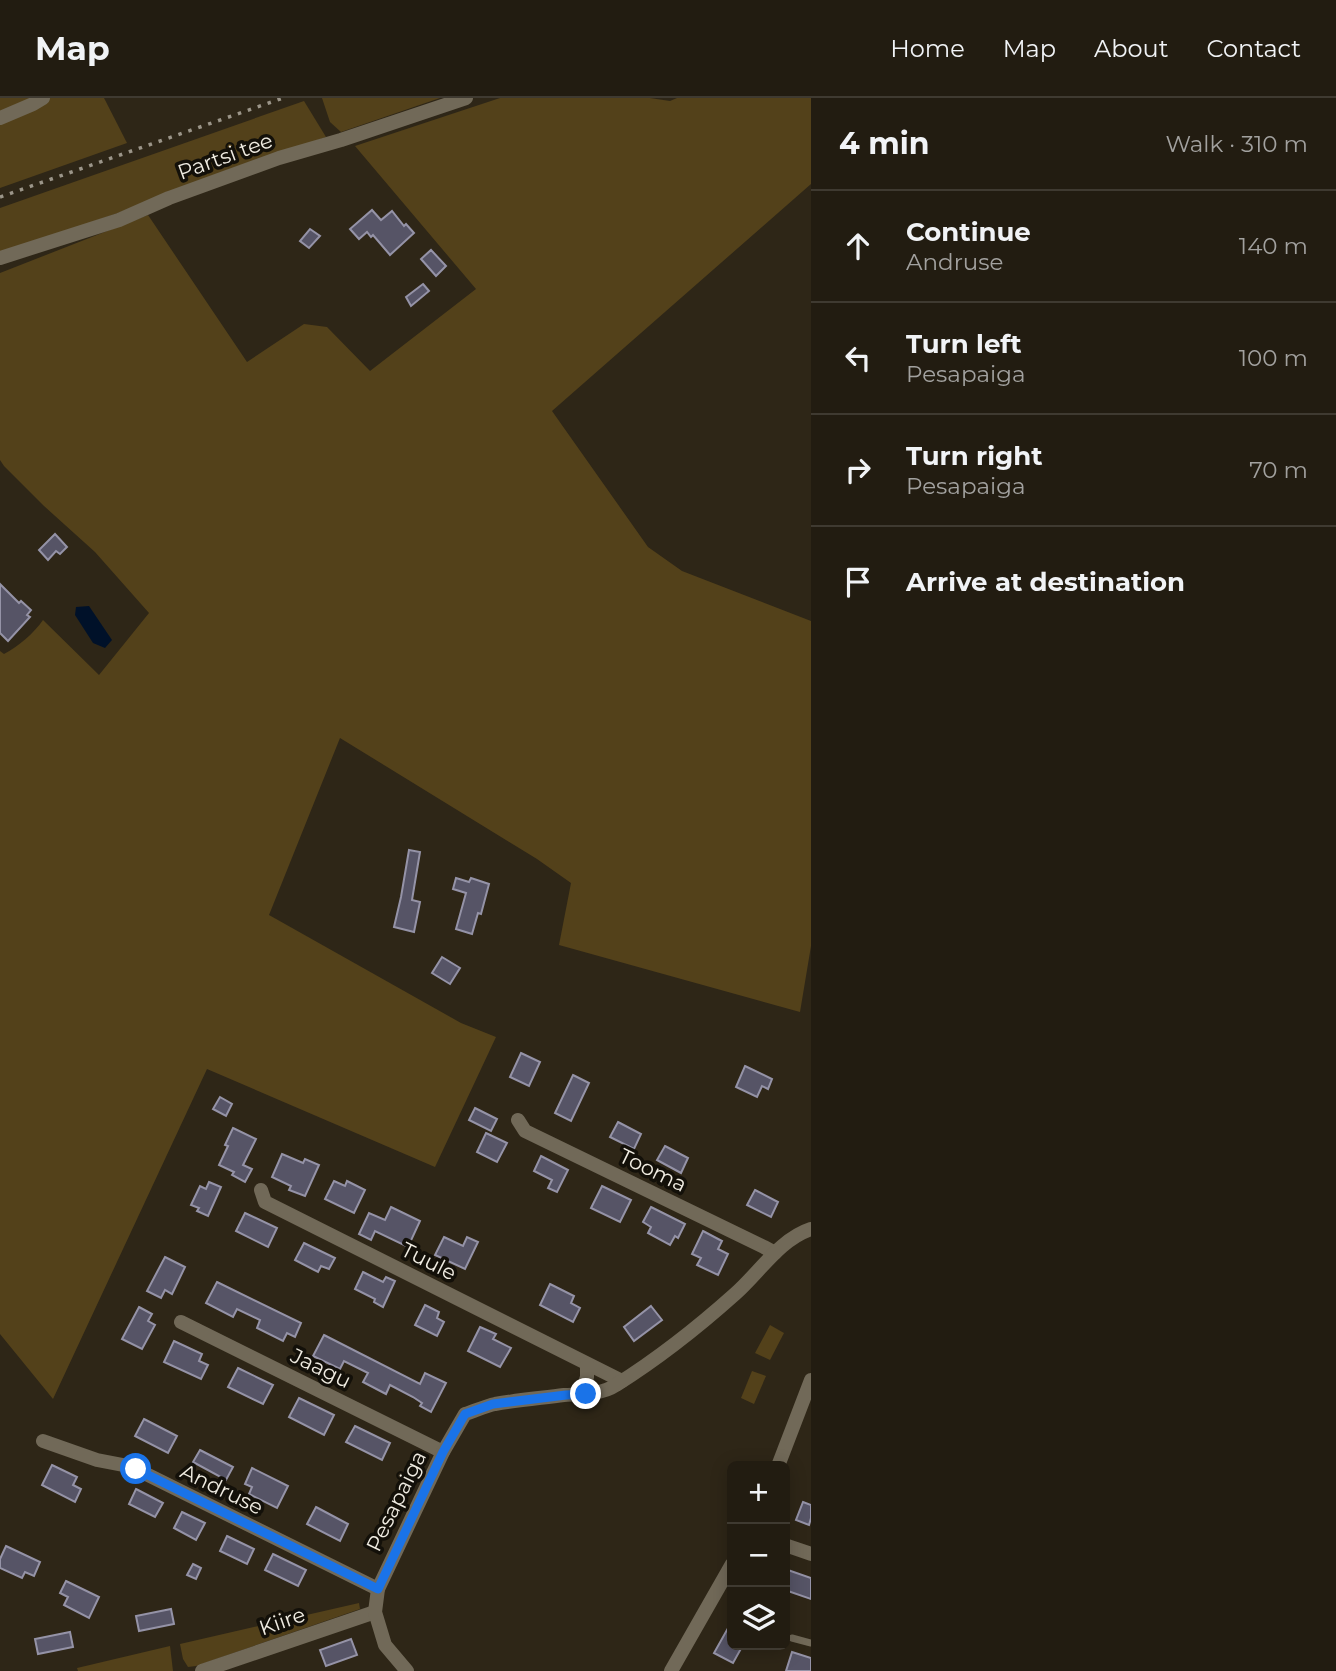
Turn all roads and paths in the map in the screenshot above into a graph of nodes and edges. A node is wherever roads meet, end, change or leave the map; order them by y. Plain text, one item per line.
1 (43, 98) edge
2 (466, 98) edge
3 (0, 118) edge
4 (0, 258) edge
5 (518, 1120) dead end
6 (261, 1190) dead end
7 (811, 1229) edge
8 (775, 1253) junction
9 (181, 1322) dead end
10 (587, 1364) junction
11 (811, 1380) edge
12 (622, 1381) junction
13 (581, 1395) junction
14 (808, 1399) edge
15 (43, 1441) dead end
16 (443, 1452) junction
17 (780, 1461) edge
18 (790, 1547) edge
19 (811, 1554) edge
20 (727, 1573) edge
21 (378, 1589) junction
22 (375, 1612) junction
23 (792, 1638) dead end
24 (811, 1643) edge
25 (202, 1671) edge
26 (407, 1671) edge
27 (671, 1671) edge

1 - 3 street
2 - 4 street, Partsi tee
5 - 8 street, Tooma
6 - 10 street, Tuule
7 - 8 street, Pesapaiga
8 - 12 street, Pesapaiga
9 - 16 street, Jaagu
10 - 12 street, Tuule
10 - 13 street
11 - 14 street
12 - 13 street, Pesapaiga
13 - 16 street, Pesapaiga
14 - 17 street
15 - 21 street, Andruse
16 - 21 street, Pesapaiga
18 - 19 street
20 - 27 street
21 - 22 street, Pesapaiga
22 - 25 street, Kiire
22 - 26 street, Pesapaiga
23 - 24 lane

